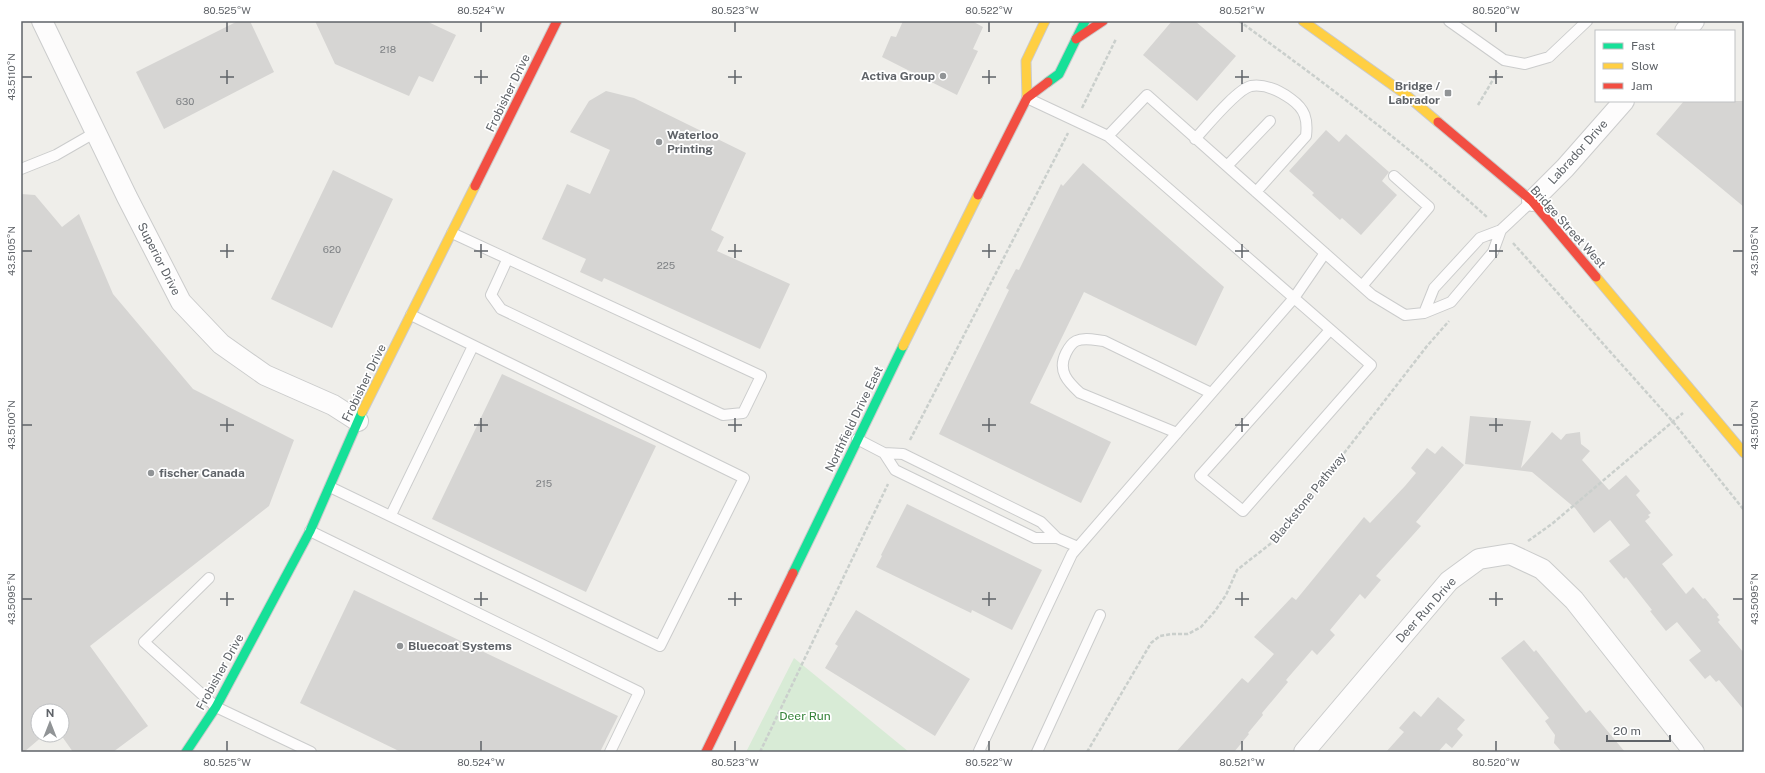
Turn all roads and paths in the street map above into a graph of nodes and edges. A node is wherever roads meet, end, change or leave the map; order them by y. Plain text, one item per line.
1 (42, 21) edge
2 (557, 21) edge
3 (1045, 21) edge
4 (1084, 21) edge
5 (1103, 21) edge
6 (1239, 21) edge
7 (1303, 21) edge
8 (1449, 21) edge
9 (1587, 21) edge
10 (1694, 21) edge
11 (1687, 30) edge
12 (1117, 37) dead end
13 (1076, 38) junction
14 (1504, 60) junction
15 (1027, 98) junction
16 (1623, 102) edge
17 (1478, 105) dead end
18 (1270, 121) dead end
19 (1075, 122) junction
20 (96, 132) junction
21 (1108, 136) junction
22 (1195, 139) junction
23 (1227, 166) junction
24 (21, 169) edge
25 (1394, 176) dead end
26 (1256, 192) junction
27 (1532, 201) junction
28 (1501, 230) junction
29 (452, 233) junction
30 (1514, 245) junction
31 (1509, 250) dead end
32 (1325, 253) junction
33 (507, 260) junction
34 (1362, 286) junction
35 (1294, 298) junction
36 (1424, 313) junction
37 (411, 315) junction
38 (1452, 316) dead end
39 (1330, 330) junction
40 (473, 346) junction
41 (1211, 393) junction
42 (1698, 398) junction
43 (358, 421) junction
44 (1674, 423) junction
45 (1177, 434) junction
46 (857, 439) junction
47 (884, 453) junction
48 (1744, 453) edge
49 (903, 454) junction
50 (895, 470) junction
51 (330, 487) junction
52 (1744, 510) edge
53 (391, 515) junction
54 (310, 531) junction
55 (1057, 538) junction
56 (1078, 547) junction
57 (1510, 554) junction
58 (210, 578) dead end
59 (1100, 616) dead end
60 (216, 707) junction
61 (186, 752) edge
62 (311, 752) edge
63 (610, 752) edge
64 (706, 752) edge
65 (760, 752) edge
66 (981, 752) edge
67 (1037, 752) edge
68 (1087, 752) edge
69 (1304, 752) edge
70 (1694, 752) edge

1 - 20 street, Superior Drive
2 - 29 main road, Frobisher Drive
3 - 15 main road, Northfield Drive East
4 - 13 main road, Northfield Drive East
5 - 13 main road
6 - 28 path
7 - 27 main road, Bridge Street West
8 - 14 lane
9 - 14 lane
10 - 11 street
12 - 19 path
13 - 15 main road, Northfield Drive East
14 - 17 path
15 - 19 lane
15 - 46 main road, Northfield Drive East
16 - 27 street, Labrador Drive
18 - 23 lane
19 - 21 lane
19 - 49 path
20 - 24 lane
20 - 43 street, Superior Drive
21 - 22 lane
21 - 35 lane
22 - 23 lane
22 - 26 lane
23 - 26 lane
25 - 34 lane
26 - 32 lane
27 - 28 lane
27 - 42 main road, Bridge Street West
28 - 30 path
28 - 36 lane
28 - 36 lane
29 - 33 lane
29 - 37 main road, Frobisher Drive
30 - 31 path
30 - 44 path
32 - 34 lane
32 - 35 lane
33 - 33 lane
34 - 36 lane
35 - 39 lane
35 - 41 lane
37 - 40 lane
37 - 43 main road, Frobisher Drive
38 - 68 path, Blackstone Pathway
39 - 39 lane
40 - 53 lane
40 - 53 lane
41 - 45 lane
41 - 45 lane
42 - 44 path
42 - 48 main road, Bridge Street West
43 - 51 main road, Frobisher Drive
44 - 52 path
44 - 57 path
45 - 56 lane
46 - 47 lane
46 - 64 main road, Northfield Drive East
47 - 49 lane
47 - 50 lane
49 - 55 lane
50 - 55 lane
50 - 65 path
51 - 53 lane
51 - 54 main road, Frobisher Drive
54 - 60 main road, Frobisher Drive
54 - 63 lane
55 - 56 lane
56 - 66 lane
57 - 69 street, Deer Run Drive
57 - 70 street
58 - 60 lane
59 - 67 lane
60 - 61 main road, Frobisher Drive
60 - 62 lane

